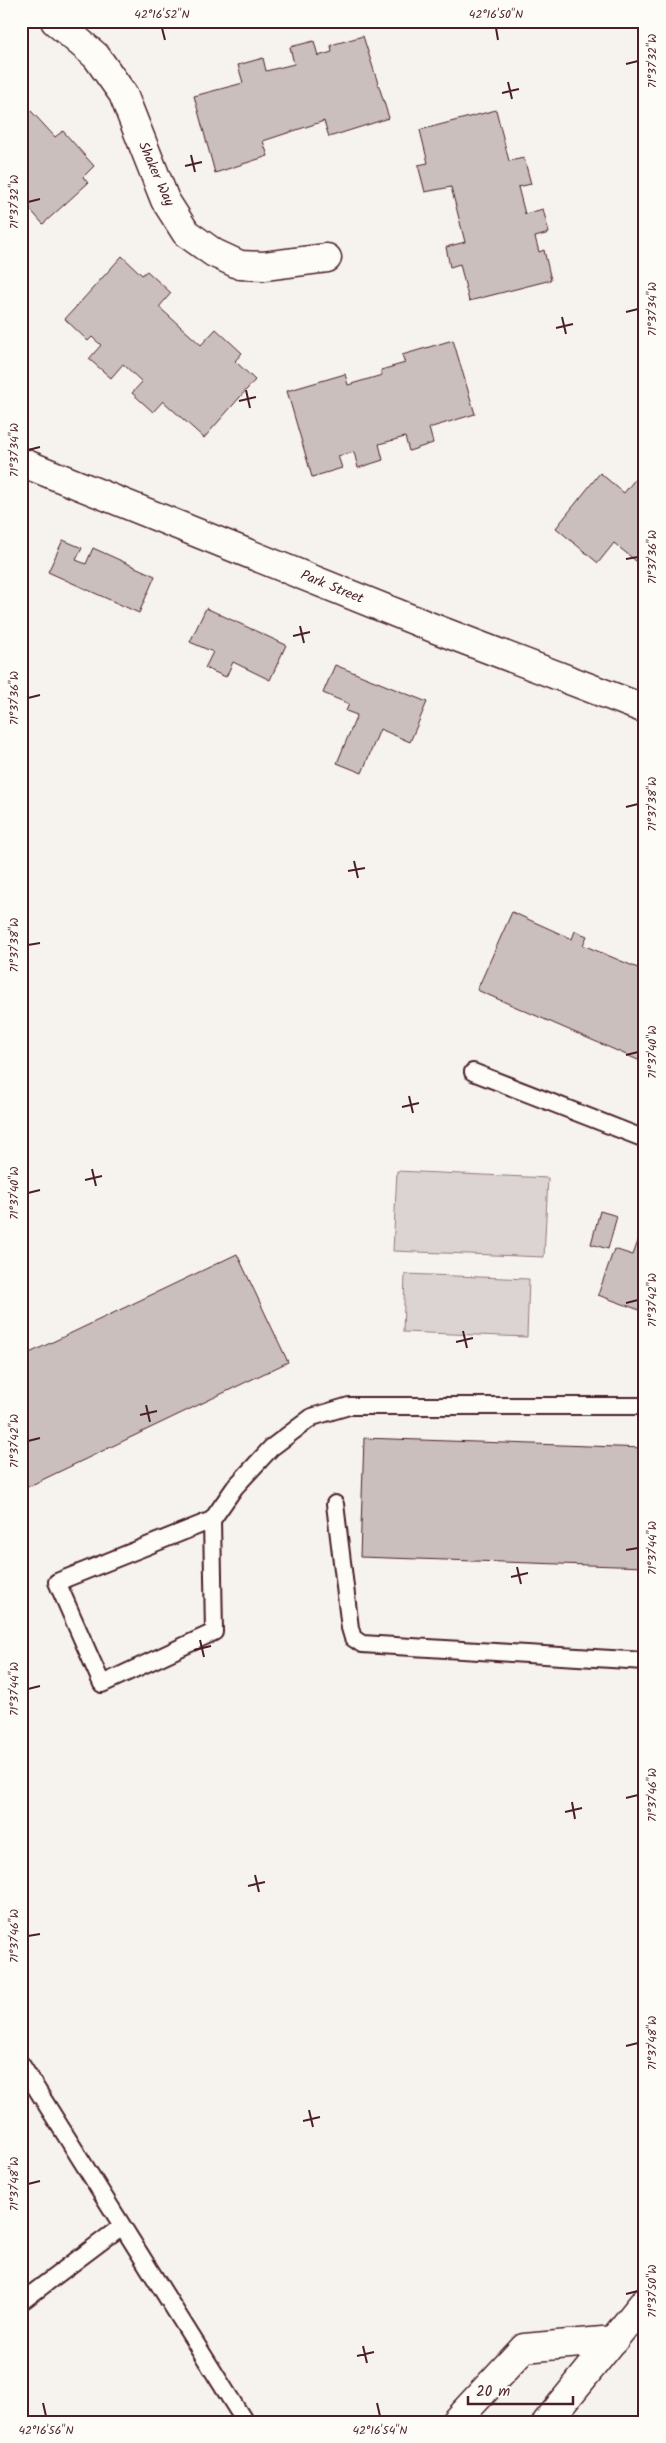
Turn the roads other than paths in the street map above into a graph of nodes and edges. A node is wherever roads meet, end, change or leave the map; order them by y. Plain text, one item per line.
1 (55, 21) edge
2 (327, 258) dead end
3 (21, 462) edge
4 (645, 709) edge
5 (473, 1072) dead end
6 (645, 1139) edge
7 (645, 1406) edge
8 (335, 1504) dead end
9 (212, 1520) junction
10 (645, 1661) edge
11 (21, 2064) edge
12 (122, 2226) junction
13 (645, 2301) edge
14 (21, 2302) edge
15 (614, 2340) junction
16 (244, 2422) edge
17 (455, 2422) edge
18 (547, 2422) edge

1 - 2 main road, Shaker Way
3 - 4 main road, Park Street
5 - 6 lane
7 - 9 lane
8 - 10 lane
9 - 9 lane
11 - 12 lane
12 - 14 lane
12 - 16 lane
13 - 15 main road
15 - 17 main road
15 - 18 main road

